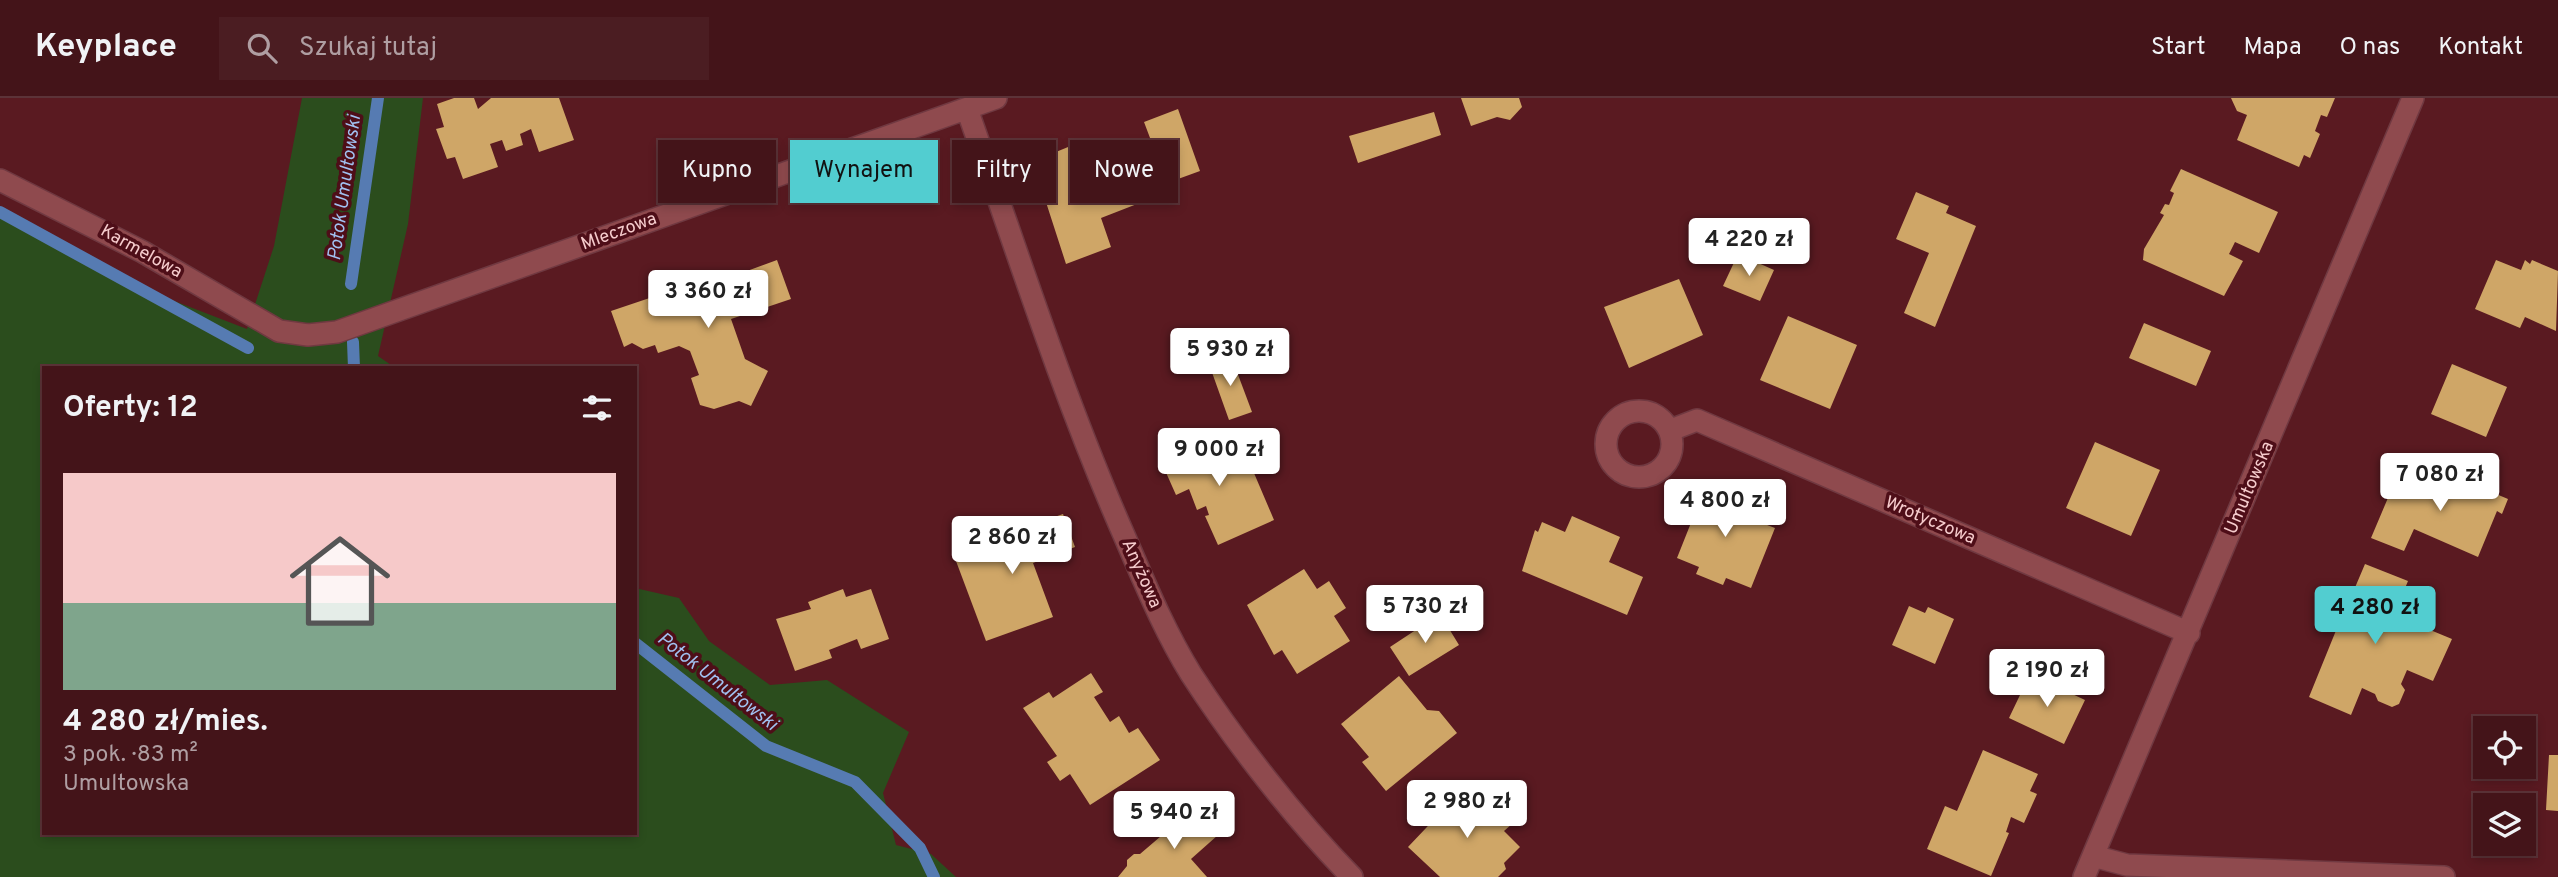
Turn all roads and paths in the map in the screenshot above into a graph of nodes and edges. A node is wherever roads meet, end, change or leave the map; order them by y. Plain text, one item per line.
1 (996, 98) edge
2 (2413, 98) edge
3 (967, 109) junction
4 (0, 180) edge
5 (279, 331) joint
6 (1671, 430) dead end
7 (2189, 633) junction
8 (2093, 856) junction
9 (2328, 875) edge
10 (1352, 877) edge
11 (2084, 877) edge
12 (2444, 877) edge

1 - 3 street, Mleczowa
2 - 7 street, Umultowska
3 - 5 street, Mleczowa
3 - 10 street, Anyżowa
4 - 5 street, Karmelowa
6 - 7 street, Wrotyczowa
7 - 8 street, Umultowska
8 - 9 street
8 - 11 street, Umultowska
9 - 12 street

